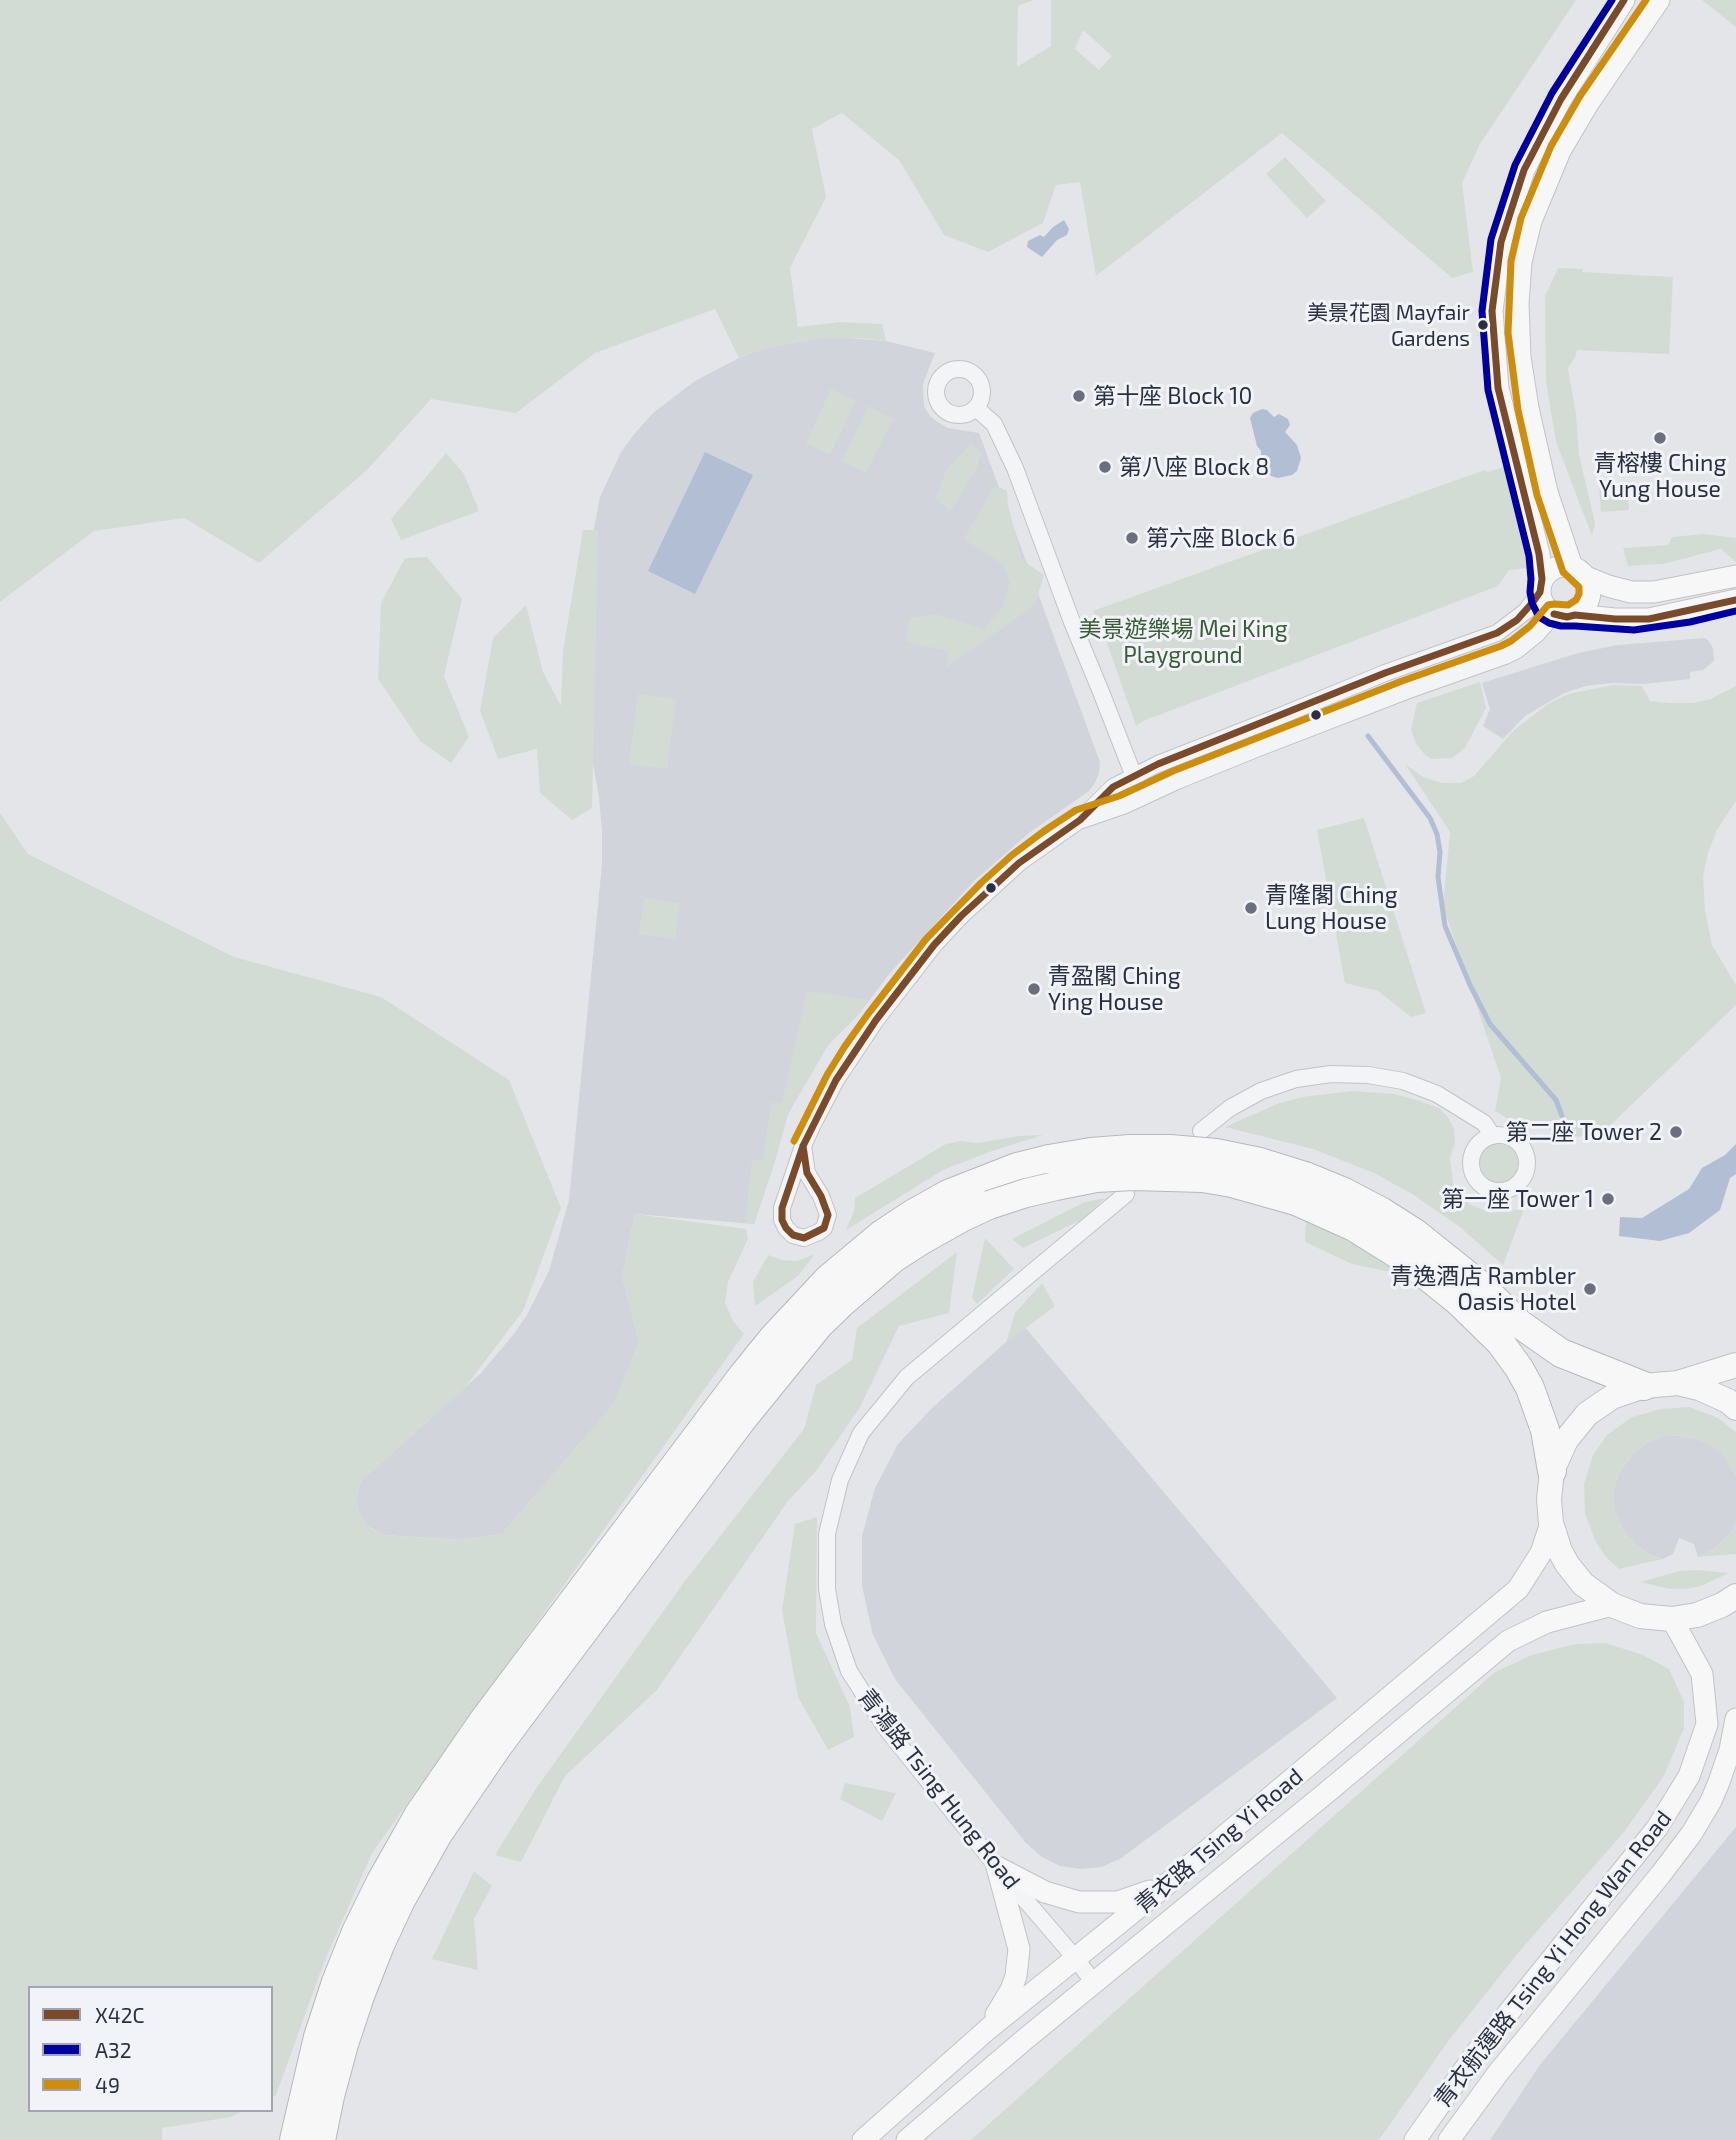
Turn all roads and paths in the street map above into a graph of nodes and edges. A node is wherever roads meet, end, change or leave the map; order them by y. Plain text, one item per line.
1 (1624, 0) edge
2 (1659, 0) edge
3 (976, 408) dead end
4 (1579, 572) junction
5 (1736, 576) edge
6 (1541, 586) junction
7 (1736, 600) edge
8 (1564, 614) junction
9 (1133, 775) junction
10 (1142, 797) junction
11 (1080, 820) junction
12 (1201, 1131) dead end
13 (1493, 1136) dead end
14 (803, 1146) junction
15 (1300, 1188) junction
16 (1126, 1194) dead end
17 (1736, 1365) edge
18 (1678, 1383) junction
19 (1644, 1386) junction
20 (1736, 1408) edge
21 (1552, 1471) junction
22 (1550, 1523) junction
23 (1736, 1596) edge
24 (1612, 1605) junction
25 (1672, 1619) junction
26 (1736, 1719) edge
27 (997, 1867) junction
28 (1165, 1886) junction
29 (1076, 1959) junction
30 (1094, 1983) junction
31 (988, 2029) junction
32 (294, 2140) edge
33 (321, 2140) edge
34 (863, 2140) edge
35 (907, 2140) edge
36 (1415, 2140) edge
37 (1449, 2140) edge

1 - 6 main road
2 - 4 main road
3 - 9 street
4 - 5 main road
4 - 6 main road
4 - 8 main road
6 - 8 main road
6 - 9 street
7 - 8 main road
8 - 10 street
9 - 10 street
9 - 11 street
10 - 11 street
11 - 14 street
12 - 13 street
14 - 14 street
15 - 19 highway
15 - 21 highway
15 - 32 highway, bridge
15 - 33 highway, bridge
16 - 27 street, 青鴻路 Tsing Hung Road
17 - 18 main road, 青衣路 Tsing Yi Road
18 - 19 main road, 青衣路 Tsing Yi Road
18 - 20 main road, 青衣路 Tsing Yi Road
19 - 21 main road, 青衣路 Tsing Yi Road
21 - 22 main road, 青衣路 Tsing Yi Road
22 - 24 main road, 青衣路 Tsing Yi Road
22 - 28 main road, 青衣路 Tsing Yi Road
23 - 25 main road, 青衣路 Tsing Yi Road
24 - 25 main road, 青衣路 Tsing Yi Road
24 - 30 main road, 青衣路 Tsing Yi Road
25 - 36 main road, 青衣航運路 Tsing Yi Hong Wan Road
26 - 37 main road, 青衣航運路 Tsing Yi Hong Wan Road
27 - 28 main road
27 - 29 street, 青鴻路 Tsing Hung Road
27 - 31 main road
28 - 29 main road, 青衣路 Tsing Yi Road
29 - 30 street, 青鴻路 Tsing Hung Road
29 - 31 main road, 青衣路 Tsing Yi Road
30 - 35 main road, 青衣路 Tsing Yi Road
31 - 34 main road, 青衣路 Tsing Yi Road

